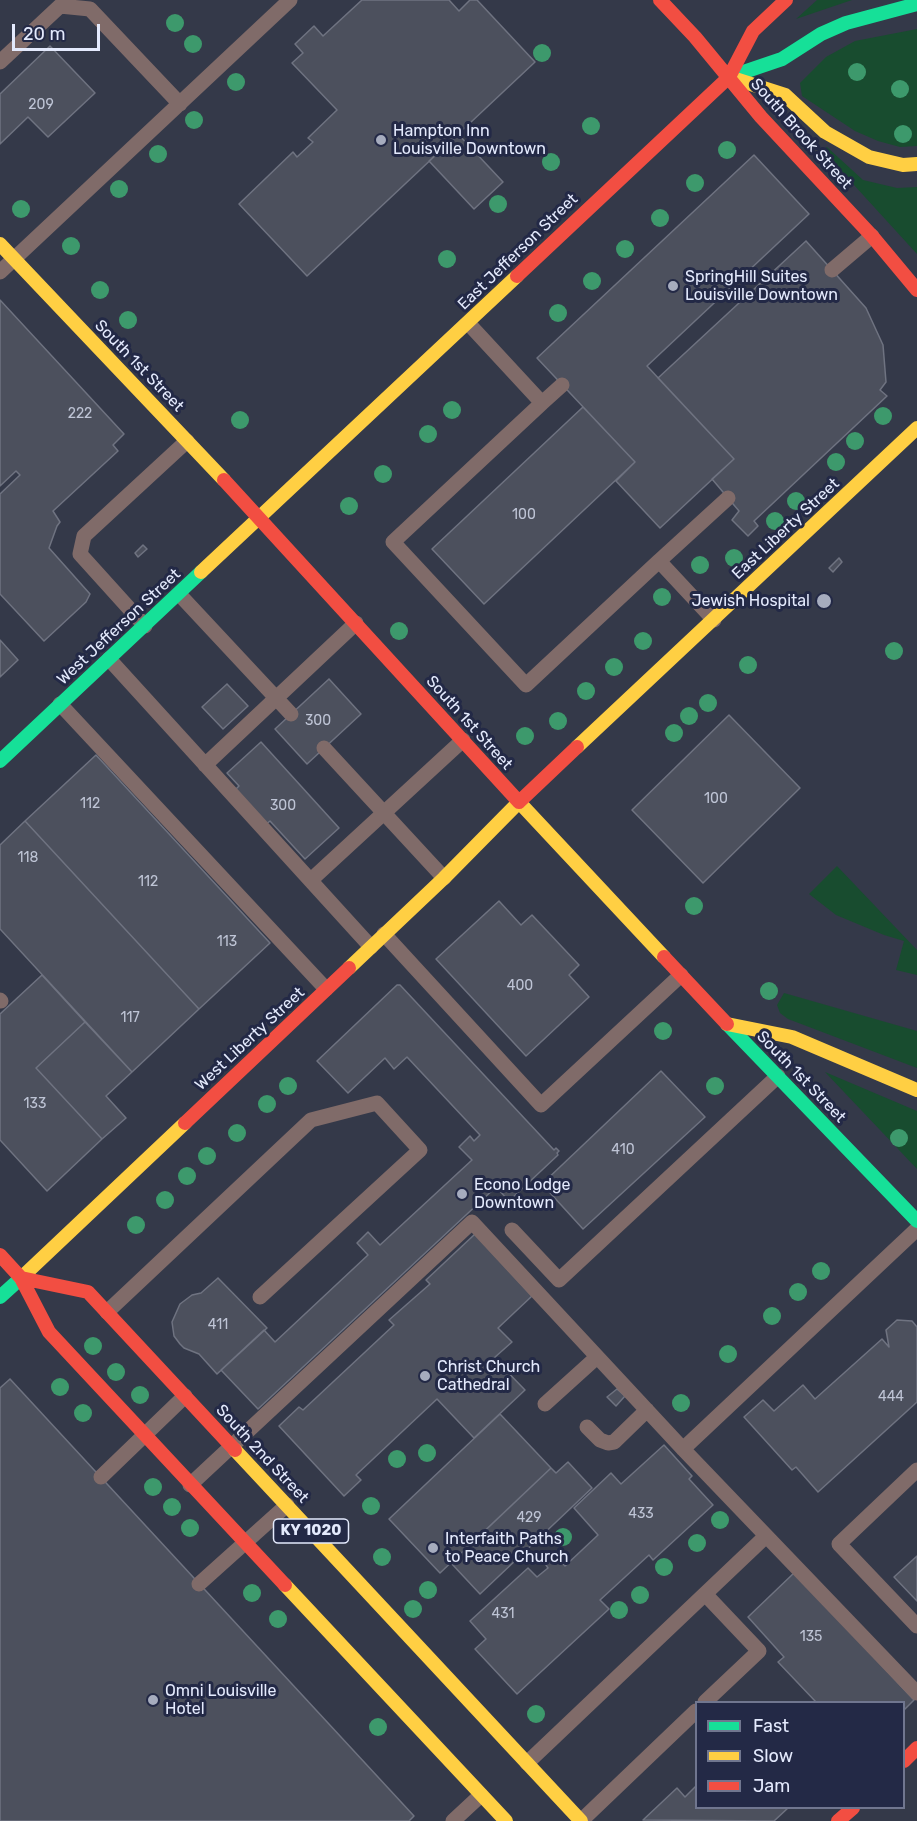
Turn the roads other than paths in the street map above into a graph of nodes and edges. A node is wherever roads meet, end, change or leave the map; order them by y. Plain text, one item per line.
1 (291, 0) edge
2 (660, 0) edge
3 (786, 0) edge
4 (917, 4) edge
5 (0, 62) edge
6 (729, 77) junction
7 (180, 104) junction
8 (917, 164) edge
9 (872, 236) junction
10 (0, 244) edge
11 (14, 259) junction
12 (832, 270) dead end
13 (0, 272) edge
14 (917, 290) edge
15 (468, 323) junction
16 (562, 385) dead end
17 (542, 403) junction
18 (917, 428) edge
19 (187, 441) junction
20 (728, 498) dead end
21 (260, 518) junction
22 (659, 561) junction
23 (179, 594) junction
24 (714, 620) junction
25 (356, 623) junction
26 (145, 626) junction
27 (109, 659) junction
28 (277, 698) junction
29 (60, 704) junction
30 (291, 714) dead end
31 (463, 740) junction
32 (324, 748) dead end
33 (0, 761) edge
34 (205, 765) junction
35 (519, 802) junction
36 (384, 813) junction
37 (444, 878) junction
38 (311, 880) junction
39 (384, 934) junction
40 (371, 946) junction
41 (681, 975) junction
42 (326, 989) junction
43 (727, 1024) junction
44 (778, 1076) junction
45 (917, 1090) edge
46 (917, 1221) edge
47 (917, 1228) edge
48 (512, 1230) dead end
49 (0, 1255) edge
50 (21, 1278) junction
51 (0, 1297) edge
52 (260, 1297) dead end
53 (107, 1312) junction
54 (597, 1357) junction
55 (185, 1396) junction
56 (545, 1404) dead end
57 (647, 1410) junction
58 (587, 1427) dead end
59 (144, 1434) junction
60 (232, 1447) junction
61 (683, 1449) junction
62 (917, 1470) edge
63 (101, 1477) dead end
64 (190, 1485) junction
65 (287, 1505) junction
66 (766, 1536) junction
67 (244, 1543) junction
68 (199, 1584) dead end
69 (705, 1594) junction
70 (917, 1626) edge
71 (917, 1693) edge
72 (706, 1701) edge
73 (695, 1712) edge
74 (917, 1748) edge
75 (905, 1759) edge
76 (527, 1763) junction
77 (481, 1795) junction
78 (852, 1809) edge
79 (453, 1821) edge
80 (506, 1821) edge
81 (581, 1821) edge
82 (838, 1821) edge

1 - 7 lane
2 - 6 main road, South Brook Street
3 - 6 main road, East Jefferson Street
4 - 6 main road
5 - 7 lane
6 - 8 main road
6 - 9 main road, South Brook Street
6 - 15 main road, East Jefferson Street
7 - 11 lane
9 - 12 lane
9 - 14 main road, South Brook Street
10 - 11 main road, South 1st Street
11 - 13 lane
11 - 19 main road, South 1st Street
15 - 17 lane
15 - 21 main road, East Jefferson Street
16 - 17 lane
17 - 22 lane
18 - 24 main road, East Liberty Street
19 - 21 main road, South 1st Street
19 - 26 lane
20 - 22 lane
21 - 23 main road, West Jefferson Street
21 - 25 main road, South 1st Street
22 - 24 lane
23 - 26 main road, West Jefferson Street
23 - 28 lane
24 - 35 main road, East Liberty Street
25 - 28 lane
25 - 31 main road, South 1st Street
26 - 27 main road, West Jefferson Street
27 - 29 main road, West Jefferson Street
27 - 34 lane
28 - 30 lane
28 - 34 lane
29 - 33 main road, West Jefferson Street
29 - 42 lane
31 - 35 main road, South 1st Street
31 - 36 lane
32 - 36 lane
34 - 38 lane
35 - 37 main road, West Liberty Street
35 - 41 main road, South 1st Street
36 - 37 lane
36 - 38 lane
37 - 39 main road, West Liberty Street
38 - 40 lane
39 - 40 main road, West Liberty Street
39 - 41 lane
40 - 42 main road, West Liberty Street
41 - 43 main road, South 1st Street
42 - 50 main road, West Liberty Street
43 - 44 main road, South 1st Street
43 - 45 main road
44 - 46 main road, South 1st Street
44 - 48 lane
47 - 61 lane
49 - 50 main road, KY 1020
50 - 51 main road, West Liberty Street
50 - 53 main road, South 2nd Street / KY 1020
50 - 59 main road, KY 1020
52 - 53 lane
53 - 55 main road, South 2nd Street / KY 1020
54 - 56 lane
54 - 57 lane
54 - 60 lane
55 - 59 lane
55 - 60 main road, South 2nd Street / KY 1020
57 - 58 lane
57 - 61 lane
59 - 63 lane
59 - 64 main road, KY 1020
60 - 64 lane
60 - 65 main road, South 2nd Street / KY 1020
61 - 66 lane
62 - 70 lane
64 - 67 main road, KY 1020
65 - 67 lane
65 - 76 main road, South 2nd Street / KY 1020
66 - 69 lane
66 - 71 lane
67 - 68 lane
67 - 77 main road, KY 1020
69 - 72 lane
69 - 76 lane
73 - 81 lane
74 - 75 main road
76 - 81 main road, South 2nd Street / KY 1020
77 - 79 lane
77 - 80 main road, KY 1020
78 - 82 main road

